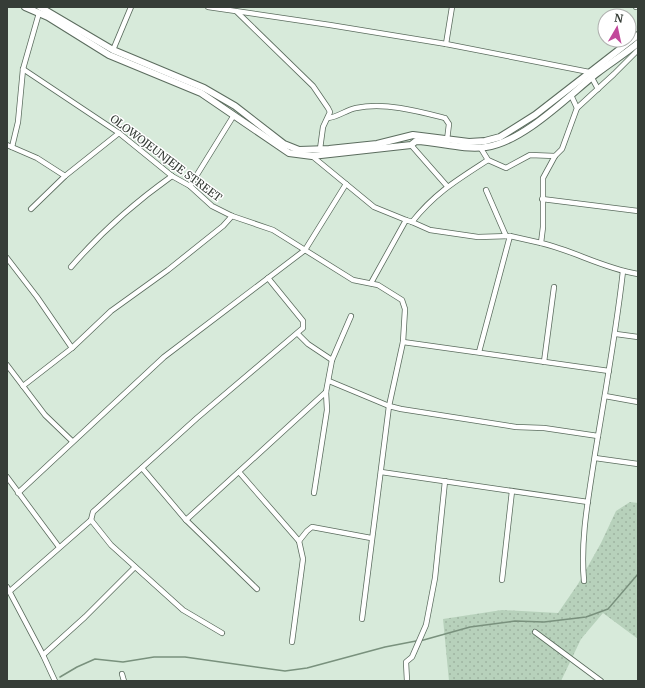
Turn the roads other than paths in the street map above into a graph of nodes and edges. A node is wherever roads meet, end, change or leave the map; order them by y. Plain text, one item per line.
1 (25, 7) edge
2 (131, 7) edge
3 (208, 7) edge
4 (452, 7) edge
5 (39, 10) edge
6 (237, 12) junction
7 (638, 35) edge
8 (638, 43) edge
9 (446, 44) junction
10 (113, 50) junction
11 (636, 51) edge
12 (23, 69) junction
13 (590, 75) junction
14 (598, 89) junction
15 (571, 95) junction
16 (577, 108) junction
17 (234, 115) junction
18 (328, 118) junction
19 (119, 133) junction
20 (447, 140) junction
21 (411, 145) junction
22 (9, 146) edge
23 (480, 147) junction
24 (320, 150) junction
25 (312, 156) junction
26 (555, 156) junction
27 (488, 160) junction
28 (65, 176) junction
29 (172, 176) junction
30 (346, 184) junction
31 (190, 186) junction
32 (447, 186) junction
33 (486, 190) dead end
34 (542, 199) junction
35 (31, 209) dead end
36 (638, 211) edge
37 (232, 216) junction
38 (406, 220) junction
39 (412, 222) junction
40 (508, 236) junction
41 (541, 243) junction
42 (305, 250) junction
43 (7, 258) edge
44 (70, 267) dead end
45 (623, 271) junction
46 (638, 274) edge
47 (268, 278) junction
48 (371, 283) junction
49 (554, 287) dead end
50 (351, 316) dead end
51 (298, 334) junction
52 (616, 334) junction
53 (638, 338) edge
54 (403, 342) junction
55 (72, 348) junction
56 (479, 352) junction
57 (332, 360) junction
58 (544, 362) junction
59 (7, 365) edge
60 (609, 371) junction
61 (329, 381) junction
62 (23, 386) junction
63 (326, 392) junction
64 (605, 396) junction
65 (638, 402) edge
66 (389, 406) junction
67 (598, 436) junction
68 (72, 441) junction
69 (595, 458) junction
70 (638, 464) edge
71 (142, 468) junction
72 (238, 472) junction
73 (381, 472) junction
74 (7, 477) edge
75 (445, 481) junction
76 (512, 491) junction
77 (18, 493) junction
78 (314, 493) dead end
79 (588, 502) junction
80 (91, 520) junction
81 (186, 520) junction
82 (371, 538) junction
83 (299, 541) junction
84 (60, 547) junction
85 (135, 567) junction
86 (502, 580) dead end
87 (584, 581) dead end
88 (8, 589) edge
89 (257, 589) dead end
90 (362, 618) dead end
91 (535, 632) dead end
92 (222, 633) dead end
93 (292, 642) dead end
94 (43, 655) junction
95 (122, 674) dead end
96 (599, 680) edge
97 (55, 681) edge
98 (124, 681) edge
99 (407, 681) edge

1 - 5 main road
2 - 10 street
3 - 6 street
4 - 9 street
5 - 10 main road
5 - 12 street
5 - 17 main road
6 - 9 street
6 - 18 street
7 - 13 main road
8 - 11 main road
9 - 13 street
10 - 24 main road
11 - 13 main road
11 - 14 street
12 - 19 street, OLOWOJEUNJEJE STREET
12 - 22 street
13 - 14 street
13 - 15 main road
13 - 20 main road
14 - 16 street
15 - 16 street
15 - 23 main road
16 - 26 street
17 - 25 main road
17 - 31 street
18 - 20 street
18 - 24 street
19 - 28 street
19 - 29 street, OLOWOJEUNJEJE STREET
20 - 24 main road
21 - 23 main road
21 - 25 main road
21 - 32 street
22 - 28 street
23 - 27 street
25 - 30 street
26 - 27 street
26 - 34 street
27 - 32 street
28 - 35 street
29 - 31 street, OLOWOJEUNJEJE STREET
29 - 44 street
30 - 38 street
30 - 42 street
31 - 37 street, OLOWOJEUNJEJE STREET
32 - 39 street
33 - 40 street
34 - 36 street
34 - 41 street
37 - 42 street, OLOWOJEUNJEJE STREET
37 - 55 street
38 - 39 street
38 - 48 street
39 - 40 street
40 - 41 street
40 - 56 street
41 - 45 street
42 - 47 street
42 - 48 street, OLOWOJEUNJEJE STREET
43 - 55 street
45 - 46 street
45 - 52 street
47 - 51 street
47 - 68 street
48 - 54 street, OLOWOJEUNJEJE STREET
49 - 58 street
50 - 57 street
51 - 57 street
51 - 71 street
52 - 53 street
52 - 60 street
54 - 56 street
54 - 66 street
55 - 62 street
56 - 58 street
57 - 61 street
58 - 60 street
59 - 62 street
60 - 64 street
61 - 63 street
61 - 66 street
62 - 68 street
63 - 72 street
63 - 78 street
64 - 65 street
64 - 67 street
66 - 67 street
66 - 73 street
67 - 69 street
68 - 77 street
69 - 70 street
69 - 79 street
71 - 80 street
71 - 81 street
72 - 81 street
72 - 83 street
73 - 75 street
73 - 82 street
74 - 77 street
75 - 76 street
75 - 99 street
76 - 79 street
76 - 86 street
77 - 84 street
79 - 87 street
80 - 84 street
80 - 85 street
81 - 89 street
82 - 83 street
82 - 90 street
83 - 93 street
84 - 88 street
85 - 92 street
85 - 94 street
88 - 94 street
91 - 96 street
94 - 97 street
95 - 98 street

